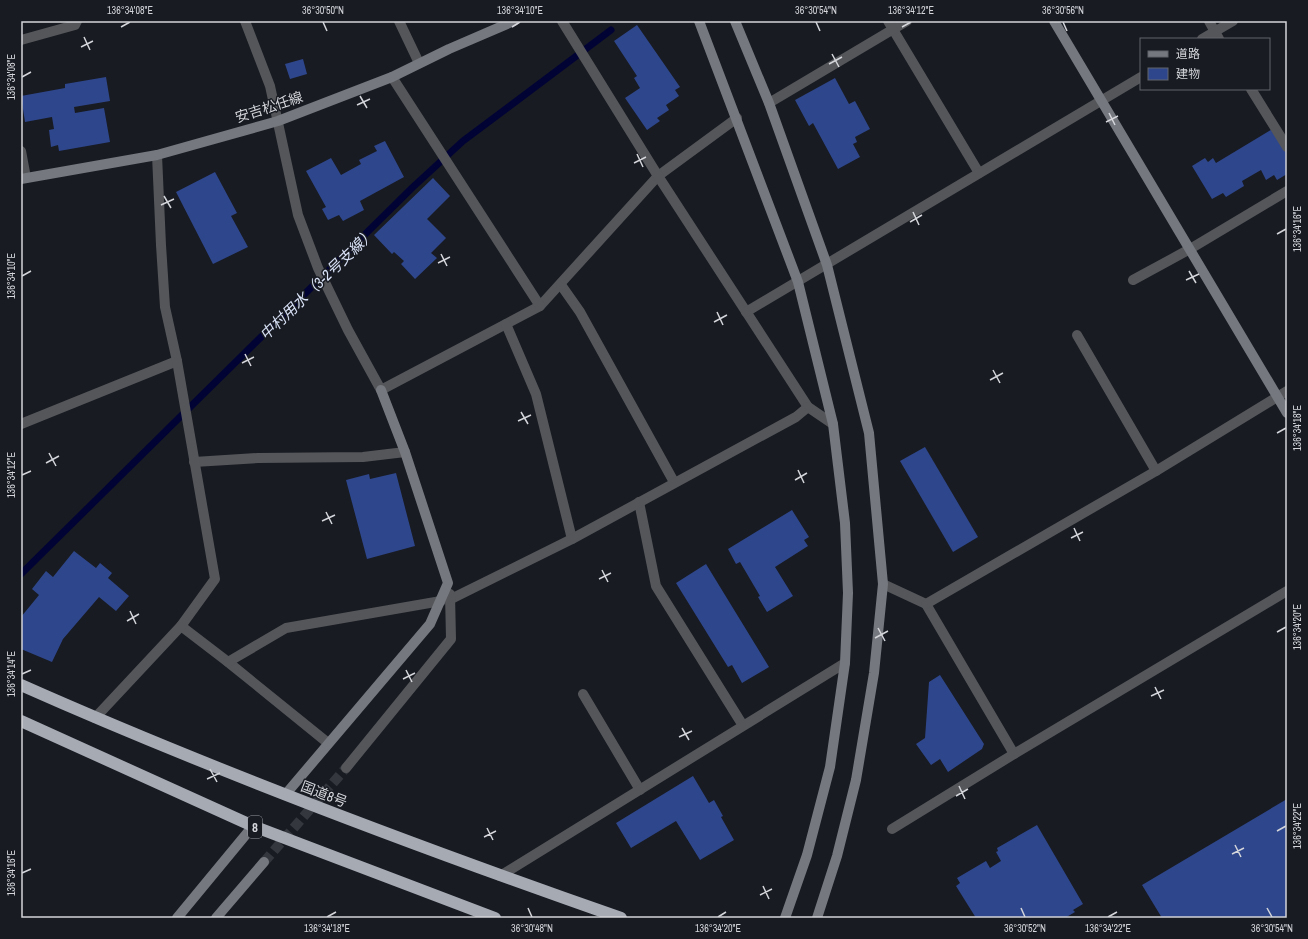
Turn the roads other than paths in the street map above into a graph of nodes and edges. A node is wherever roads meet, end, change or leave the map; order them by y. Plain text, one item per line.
1 (77, 21) edge
2 (245, 21) edge
3 (399, 21) edge
4 (514, 21) edge
5 (562, 21) edge
6 (699, 21) edge
7 (735, 21) edge
8 (907, 21) edge
9 (1054, 21) edge
10 (1209, 21) edge
11 (1233, 21) edge
12 (890, 25) edge
13 (1217, 35) edge
14 (1206, 38) edge
15 (21, 40) edge
16 (419, 63) junction
17 (392, 77) junction
18 (1140, 77) edge
19 (1252, 90) edge
20 (1101, 102) junction
21 (769, 103) junction
22 (737, 118) junction
23 (278, 121) junction
24 (1287, 147) edge
25 (21, 150) edge
26 (158, 155) junction
27 (979, 173) junction
28 (658, 176) junction
29 (24, 178) edge
30 (1287, 191) edge
31 (1190, 249) junction
32 (827, 265) junction
33 (1133, 280) dead end
34 (798, 282) junction
35 (561, 285) junction
36 (540, 306) junction
37 (746, 312) junction
38 (506, 324) junction
39 (1077, 335) dead end
40 (177, 361) junction
41 (381, 390) junction
42 (1287, 391) edge
43 (1277, 397) junction
44 (808, 407) junction
45 (1287, 413) edge
46 (21, 424) edge
47 (832, 424) junction
48 (405, 452) junction
49 (194, 462) junction
50 (1156, 471) junction
51 (674, 482) junction
52 (639, 502) junction
53 (572, 539) junction
54 (883, 584) junction
55 (1287, 591) edge
56 (446, 600) junction
57 (926, 604) junction
58 (181, 626) junction
59 (228, 662) junction
60 (845, 662) junction
61 (21, 686) edge
62 (583, 694) dead end
63 (95, 718) junction
64 (21, 721) edge
65 (742, 724) junction
66 (328, 743) junction
67 (1014, 754) junction
68 (346, 768) tunnel mouth
69 (640, 790) junction
70 (285, 795) junction
71 (254, 826) junction
72 (892, 829) dead end
73 (264, 862) tunnel mouth
74 (500, 876) junction
75 (177, 918) edge
76 (216, 918) edge
77 (495, 918) edge
78 (621, 918) edge
79 (785, 918) edge
80 (817, 918) edge

1 - 15 street
2 - 23 street
3 - 16 street
4 - 16 street, 安吉松任線
5 - 28 street
6 - 22 street
7 - 21 street
8 - 12 street
9 - 20 street
10 - 13 street
11 - 13 street
12 - 21 street
12 - 27 street
13 - 14 street
16 - 17 street, 安吉松任線
17 - 23 street, 安吉松任線
17 - 36 street
18 - 20 street
19 - 24 street
20 - 27 street
20 - 31 street
21 - 32 street
22 - 28 street
22 - 34 street
23 - 26 street, 安吉松任線
23 - 41 street
25 - 29 street
26 - 29 street, 安吉松任線
26 - 40 street
27 - 32 street
28 - 35 street
28 - 37 street
30 - 31 street
31 - 33 street
31 - 43 street
32 - 34 street
32 - 54 street
34 - 37 street
34 - 47 street
35 - 36 street
35 - 51 street
36 - 38 street
37 - 44 street
38 - 41 street
38 - 53 street
39 - 50 street
40 - 46 street
40 - 49 street
41 - 48 street
42 - 43 street
43 - 45 street
43 - 50 street
44 - 47 street
44 - 51 street
47 - 60 street
48 - 49 street
48 - 56 street
49 - 58 street
50 - 57 street
51 - 52 street
52 - 53 street
52 - 65 street
53 - 56 street
54 - 57 street
54 - 80 street
55 - 67 street
56 - 59 street
56 - 66 street
56 - 68 street
57 - 67 street
58 - 59 street
58 - 63 street
59 - 66 street
60 - 65 street
60 - 79 street
61 - 63 highway, 国道8号
62 - 69 street
63 - 70 highway, 国道8号
64 - 71 highway, 8
65 - 69 street
66 - 70 street
67 - 72 street
69 - 74 street
70 - 74 highway, 国道8号
71 - 75 street
71 - 77 highway, 8
73 - 76 street
74 - 78 highway, 国道8号

